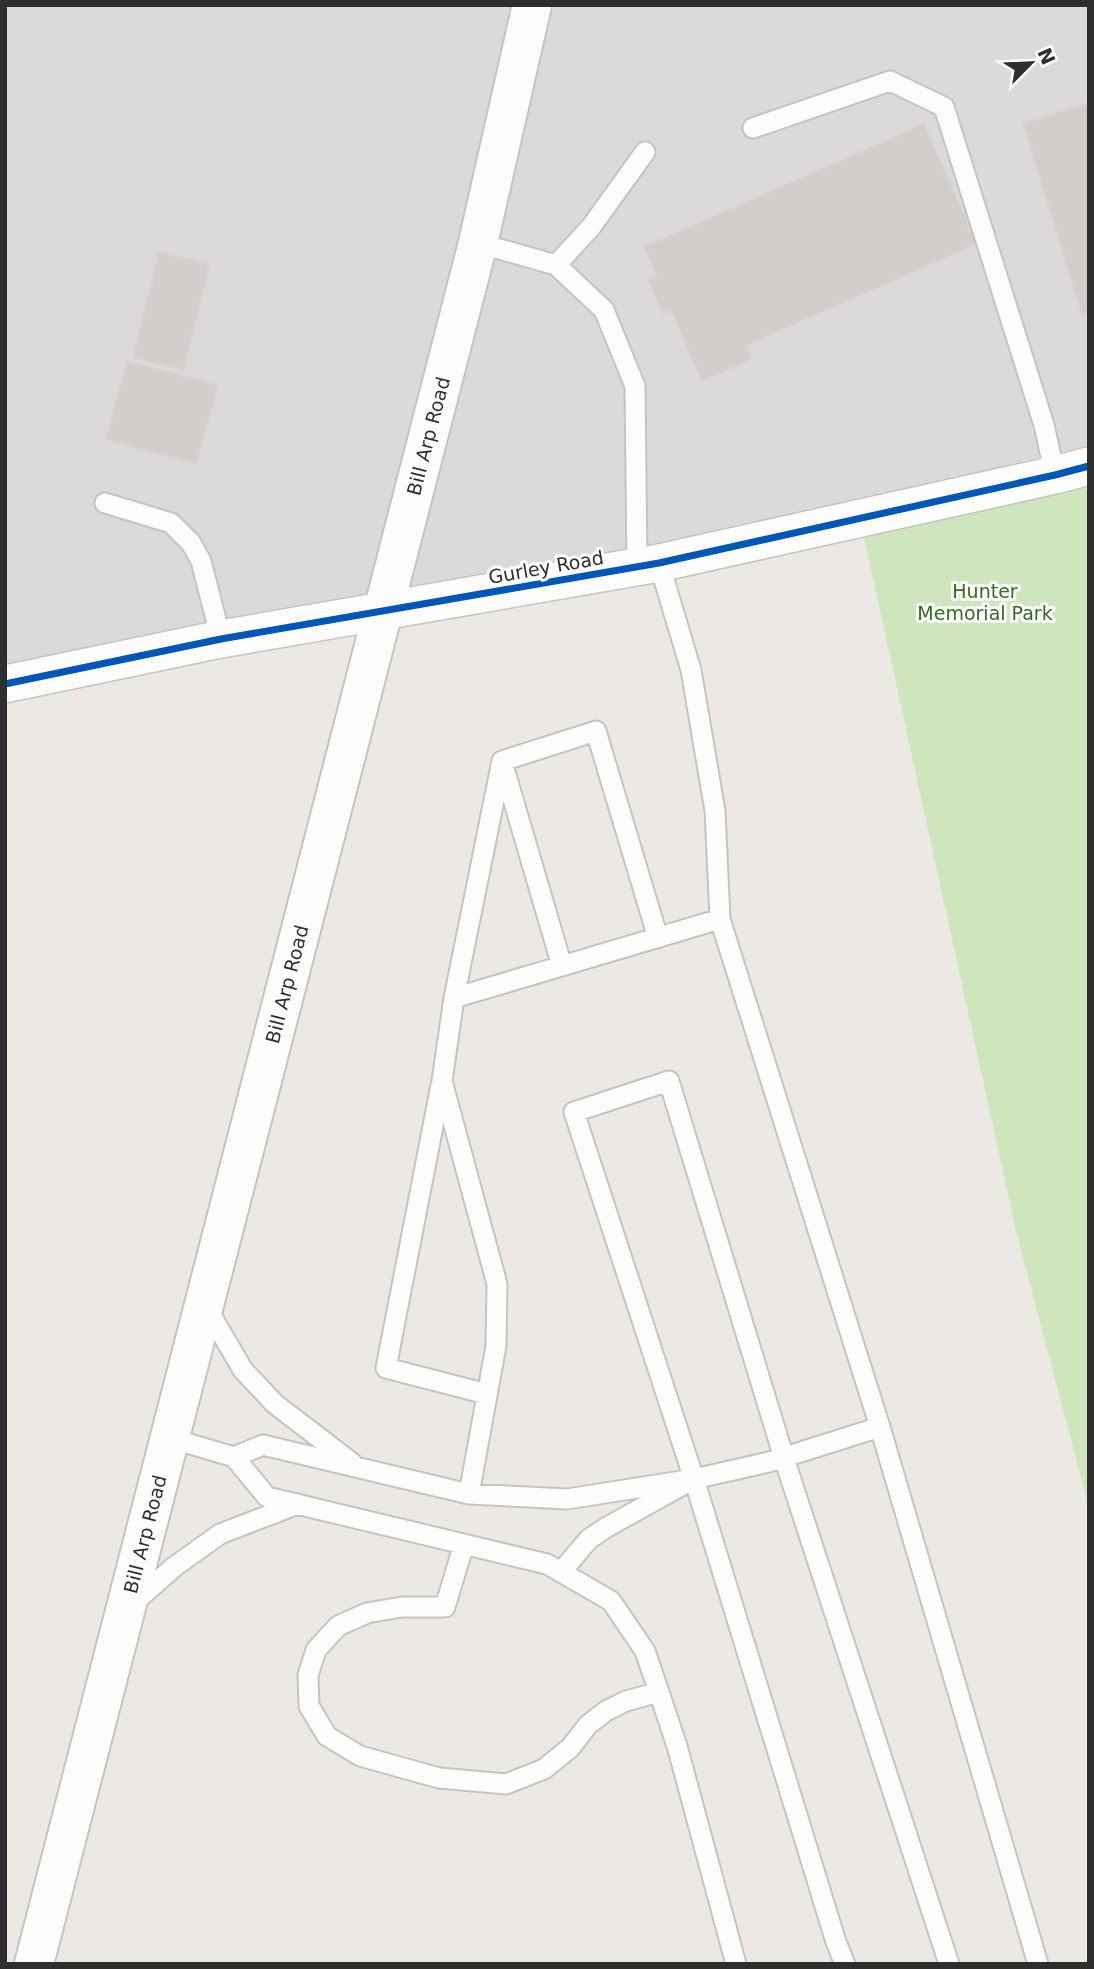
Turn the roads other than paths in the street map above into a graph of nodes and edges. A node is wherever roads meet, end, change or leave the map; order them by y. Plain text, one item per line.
1 (532, 5) edge
2 (753, 128) dead end
3 (645, 152) dead end
4 (478, 243) junction
5 (556, 265) junction
6 (1072, 470) edge
7 (105, 503) dead end
8 (648, 566) junction
9 (384, 611) junction
10 (221, 639) junction
11 (5, 684) edge
12 (502, 761) junction
13 (720, 919) junction
14 (658, 938) junction
15 (562, 966) junction
16 (454, 998) junction
17 (442, 1081) junction
18 (205, 1305) junction
19 (487, 1394) junction
20 (880, 1427) junction
21 (170, 1438) junction
22 (234, 1457) junction
23 (784, 1458) junction
24 (358, 1468) junction
25 (694, 1479) junction
26 (469, 1494) junction
27 (298, 1504) junction
28 (464, 1545) junction
29 (561, 1573) junction
30 (126, 1610) junction
31 (659, 1692) junction
32 (34, 1964) edge
33 (736, 1964) edge
34 (845, 1964) edge
35 (949, 1964) edge
36 (1038, 1964) edge

1 - 4 main road, Bill Arp Road
2 - 6 lane
3 - 5 lane
4 - 5 lane
4 - 9 main road, Bill Arp Road
5 - 8 lane
6 - 8 street, Gurley Road
7 - 10 lane
8 - 9 street, Gurley Road
8 - 13 lane
9 - 10 street, Gurley Road
9 - 18 main road, Bill Arp Road
10 - 11 street, Gurley Road
12 - 14 lane
12 - 15 lane
12 - 16 lane
13 - 14 lane
13 - 20 lane
14 - 15 lane
15 - 16 lane
16 - 17 lane
17 - 19 lane
17 - 19 lane
18 - 21 main road, Bill Arp Road
18 - 24 lane
19 - 26 lane
20 - 23 lane
20 - 36 lane
21 - 22 lane
21 - 30 main road, Bill Arp Road
22 - 24 lane
22 - 27 lane
23 - 25 lane
23 - 25 lane
23 - 35 lane
24 - 26 lane
25 - 26 lane
25 - 29 lane
25 - 34 lane
27 - 28 lane
27 - 30 lane
28 - 29 lane
28 - 31 lane
29 - 31 lane
30 - 32 main road, Bill Arp Road
31 - 33 lane

